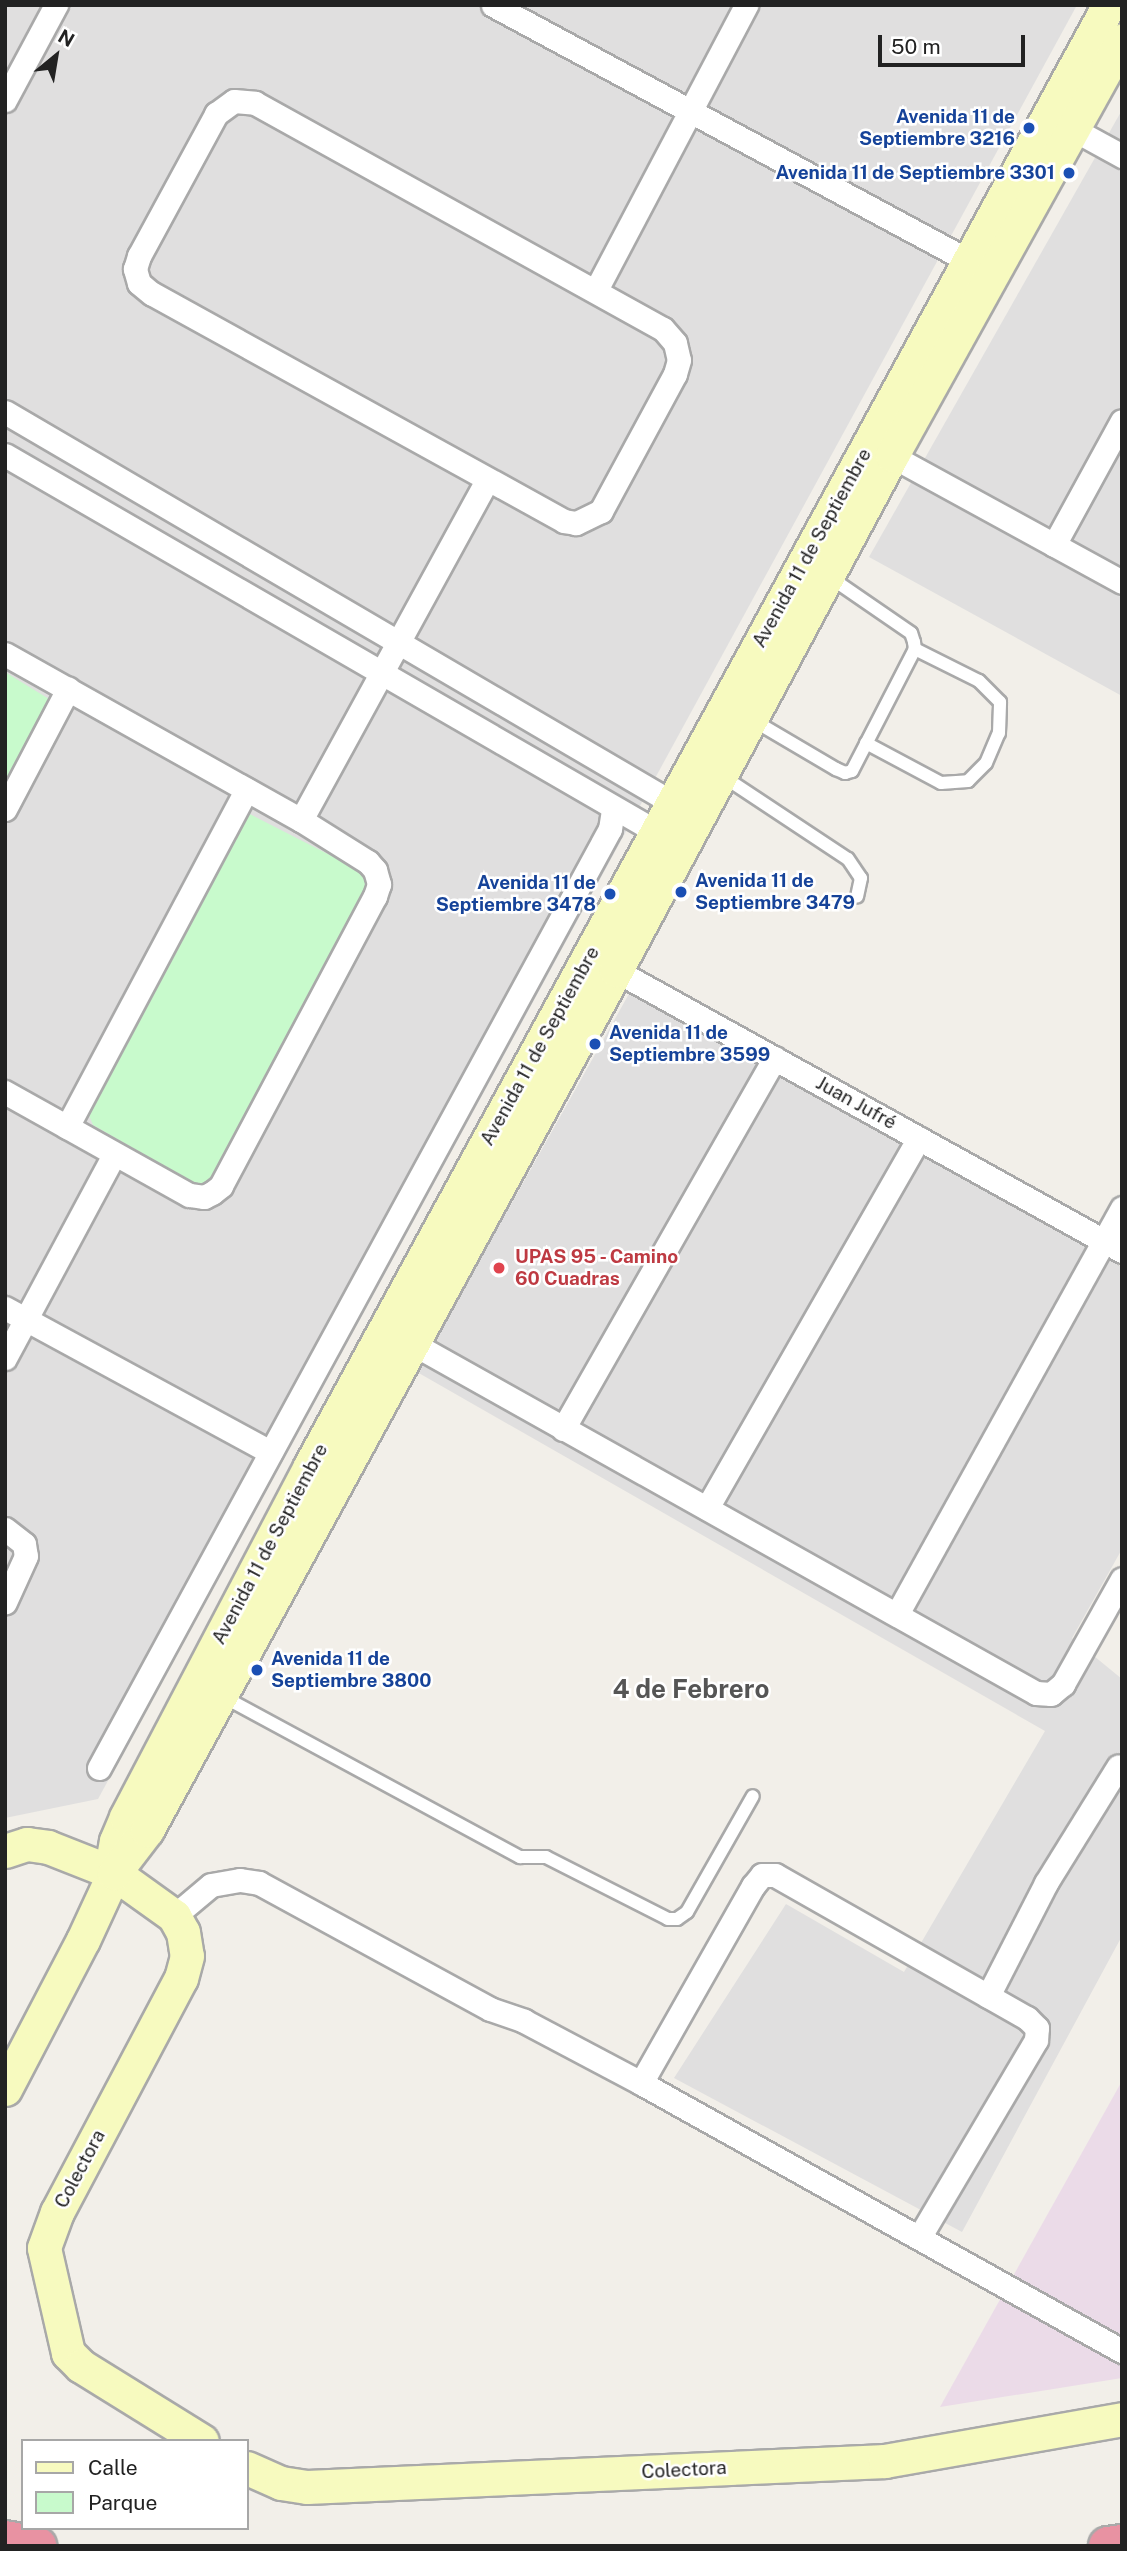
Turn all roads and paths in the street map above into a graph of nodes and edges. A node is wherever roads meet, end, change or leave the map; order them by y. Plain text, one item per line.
1 (56, 5) edge
2 (493, 5) edge
3 (746, 5) edge
4 (1109, 5) edge
5 (1122, 40) edge
6 (5, 100) edge
7 (689, 111) junction
8 (1062, 122) junction
9 (1122, 156) edge
10 (969, 261) junction
11 (596, 290) junction
12 (5, 412) edge
13 (1122, 421) edge
14 (881, 449) junction
15 (5, 455) edge
16 (487, 480) junction
17 (1054, 545) junction
18 (828, 576) junction
19 (1122, 582) edge
20 (397, 644) junction
21 (915, 649) junction
22 (5, 654) edge
23 (382, 671) junction
24 (68, 689) junction
25 (751, 719) junction
26 (866, 743) junction
27 (721, 775) junction
28 (246, 790) junction
29 (5, 809) edge
30 (613, 809) junction
31 (685, 810) junction
32 (301, 820) junction
33 (670, 839) junction
34 (857, 897) dead end
35 (603, 963) junction
36 (775, 1058) junction
37 (5, 1092) edge
38 (67, 1127) junction
39 (919, 1138) junction
40 (114, 1155) junction
41 (1122, 1208) edge
42 (1113, 1246) edge
43 (5, 1308) edge
44 (26, 1320) junction
45 (398, 1336) junction
46 (5, 1358) edge
47 (563, 1429) junction
48 (270, 1452) junction
49 (707, 1508) junction
50 (5, 1529) edge
51 (1122, 1578) edge
52 (5, 1602) edge
53 (897, 1614) junction
54 (209, 1688) junction
55 (1118, 1767) dead end
56 (99, 1768) dead end
57 (753, 1796) dead end
58 (5, 1851) edge
59 (114, 1873) junction
60 (174, 1916) junction
61 (988, 1996) junction
62 (641, 2083) junction
63 (5, 2089) edge
64 (920, 2236) junction
65 (1122, 2351) edge
66 (1122, 2419) edge
67 (199, 2439) edge
68 (248, 2468) edge
69 (5, 2540) edge
70 (1122, 2543) edge
71 (16, 2546) edge
72 (37, 2546) edge
73 (1108, 2546) edge

1 - 6 street
2 - 7 street
3 - 7 street
4 - 8 main road, Avenida 11 de Septiembre
5 - 8 main road, Avenida 11 de Septiembre
7 - 10 street
7 - 11 street
8 - 9 street
8 - 10 main road, Avenida 11 de Septiembre
8 - 14 main road, Avenida 11 de Septiembre
10 - 14 main road, Avenida 11 de Septiembre
11 - 16 street
11 - 16 street
12 - 20 street
13 - 17 street
14 - 17 street
14 - 18 main road, Avenida 11 de Septiembre
14 - 31 main road, Avenida 11 de Septiembre
15 - 23 street
16 - 20 street
17 - 19 street
18 - 21 lane
18 - 25 main road, Avenida 11 de Septiembre
20 - 23 street
20 - 31 street
21 - 26 lane
21 - 26 lane
22 - 24 street
23 - 30 street
23 - 32 street
24 - 28 street
24 - 29 street
25 - 26 lane
25 - 27 main road, Avenida 11 de Septiembre
27 - 31 main road, Avenida 11 de Septiembre
27 - 34 lane
28 - 32 street
28 - 38 street
30 - 33 street
30 - 48 street
31 - 33 main road, Avenida 11 de Septiembre
32 - 40 street
33 - 35 main road, Avenida 11 de Septiembre
35 - 36 street, Juan Jufré
35 - 45 main road, Avenida 11 de Septiembre
36 - 39 street, Juan Jufré
36 - 47 street
37 - 38 street
38 - 40 street
39 - 42 street, Juan Jufré
39 - 49 street
40 - 44 street
41 - 42 street
42 - 53 street
43 - 44 street
44 - 46 street
44 - 48 street
45 - 47 street
45 - 54 main road, Avenida 11 de Septiembre
47 - 49 street
48 - 56 street
49 - 53 street
50 - 52 street
51 - 53 street
54 - 57 lane
54 - 59 main road, Avenida 11 de Septiembre
55 - 61 street
58 - 59 main road
59 - 60 main road
59 - 63 main road, Avenida 11 de Septiembre
60 - 62 street
60 - 67 main road, Colectora
61 - 62 street
61 - 64 street
62 - 64 street
64 - 65 street
66 - 68 main road, Colectora
69 - 71 main road
69 - 72 highway
70 - 73 highway

